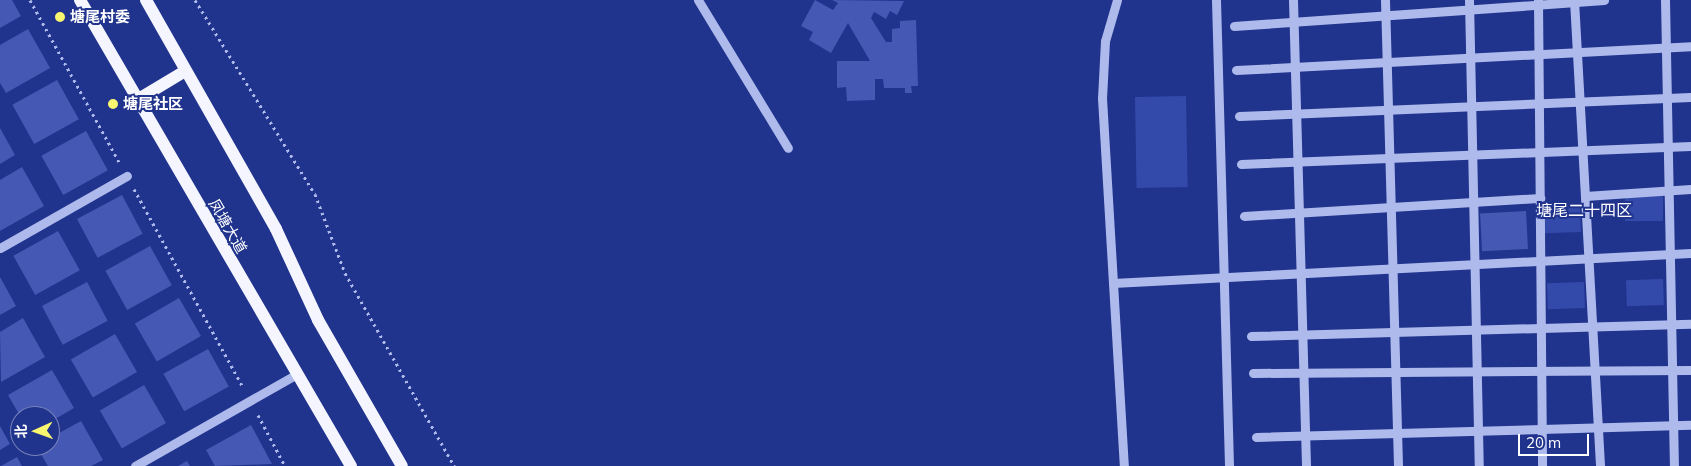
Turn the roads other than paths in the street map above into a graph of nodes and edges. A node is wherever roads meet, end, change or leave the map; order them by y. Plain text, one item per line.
1 (80, 0) edge
2 (146, 0) edge
3 (698, 0) edge
4 (1117, 0) edge
5 (1216, 0) edge
6 (1293, 0) edge
7 (1384, 0) edge
8 (1604, 0) edge
9 (1665, 0) edge
10 (1574, 1) edge
11 (1538, 2) edge
12 (1469, 5) edge
13 (1385, 16) junction
14 (1294, 22) junction
15 (1234, 26) dead end
16 (1691, 46) edge
17 (1666, 48) junction
18 (1577, 52) junction
19 (1539, 54) junction
20 (1470, 58) junction
21 (1386, 62) junction
22 (1295, 67) junction
23 (1236, 70) dead end
24 (185, 71) junction
25 (1691, 97) edge
26 (1667, 98) junction
27 (137, 100) junction
28 (1580, 102) junction
29 (1539, 103) junction
30 (1471, 106) junction
31 (1388, 110) junction
32 (1296, 114) junction
33 (1238, 116) dead end
34 (1668, 146) junction
35 (1691, 146) edge
36 (788, 148) dead end
37 (1583, 151) junction
38 (1540, 152) junction
39 (1472, 155) junction
40 (1389, 158) junction
41 (1298, 162) junction
42 (1241, 164) dead end
43 (127, 176) road end
44 (1691, 189) edge
45 (1669, 191) junction
46 (1585, 196) junction
47 (1540, 198) junction
48 (1473, 202) junction
49 (1390, 207) junction
50 (1299, 213) junction
51 (1244, 216) dead end
52 (0, 248) edge
53 (1691, 253) edge
54 (1670, 254) junction
55 (1589, 259) junction
56 (1541, 260) junction
57 (1474, 263) junction
58 (1392, 267) junction
59 (1301, 272) junction
60 (1226, 275) junction
61 (1113, 283) junction
62 (1671, 324) junction
63 (1691, 324) edge
64 (1593, 327) junction
65 (1541, 328) junction
66 (1476, 330) junction
67 (1394, 332) junction
68 (1302, 334) junction
69 (1250, 336) dead end
70 (1672, 370) junction
71 (1691, 370) edge
72 (1477, 371) junction
73 (1541, 371) junction
74 (1595, 371) junction
75 (1304, 372) junction
76 (1395, 372) junction
77 (1253, 373) dead end
78 (297, 374) junction
79 (1691, 425) edge
80 (1673, 426) junction
81 (1598, 428) junction
82 (1542, 429) junction
83 (1478, 431) junction
84 (1397, 433) junction
85 (1306, 436) junction
86 (1256, 437) dead end
87 (135, 466) edge
88 (351, 466) edge
89 (402, 466) edge
90 (1124, 466) edge
91 (1229, 466) edge
92 (1306, 466) edge
93 (1398, 466) edge
94 (1479, 466) edge
95 (1542, 466) edge
96 (1600, 466) edge
97 (1674, 466) edge

1 - 27 main road, 凤塘大道
2 - 24 main road
3 - 36 street
4 - 61 street
5 - 60 street
6 - 14 street
7 - 13 street
8 - 10 street
9 - 17 street
10 - 11 street
10 - 18 street
11 - 12 street
11 - 19 street
12 - 13 street
12 - 20 street
13 - 14 street
13 - 21 street
14 - 15 street
14 - 22 street
16 - 17 street
17 - 18 street
17 - 26 street
18 - 19 street
18 - 28 street
19 - 20 street
19 - 29 street
20 - 21 street
20 - 30 street
21 - 22 street
21 - 31 street
22 - 23 street
22 - 32 street
24 - 27 main road
24 - 89 main road
25 - 26 street
26 - 28 street
26 - 34 street
27 - 78 main road, 凤塘大道
28 - 29 street
28 - 37 street
29 - 30 street
29 - 38 street
30 - 31 street
30 - 39 street
31 - 32 street
31 - 40 street
32 - 33 street
32 - 41 street
34 - 35 street
34 - 37 street
34 - 45 street
37 - 38 street
37 - 46 street
38 - 39 street
38 - 47 street
39 - 40 street
39 - 48 street
40 - 41 street
40 - 49 street
41 - 42 street
41 - 50 street
43 - 52 street
44 - 45 street
45 - 46 street
45 - 54 street
46 - 55 street
47 - 48 street
47 - 56 street
48 - 49 street
48 - 57 street
49 - 50 street
49 - 58 street
50 - 51 street
50 - 59 street
53 - 54 street
54 - 55 street
54 - 62 street
55 - 56 street
55 - 64 street
56 - 57 street
56 - 65 street
57 - 58 street
57 - 66 street
58 - 59 street
58 - 67 street
59 - 60 street
59 - 68 street
60 - 61 street
60 - 91 street
61 - 90 street
62 - 63 street
62 - 64 street
62 - 70 street
64 - 65 street
64 - 74 street
65 - 66 street
65 - 73 street
66 - 67 street
66 - 72 street
67 - 68 street
67 - 76 street
68 - 69 street
68 - 75 street
70 - 71 street
70 - 74 street
70 - 80 street
72 - 73 street
72 - 76 street
72 - 83 street
73 - 74 street
73 - 82 street
74 - 81 street
75 - 76 street
75 - 77 street
75 - 85 street
76 - 84 street
78 - 87 street
78 - 88 main road, 凤塘大道
79 - 80 street
80 - 81 street
80 - 97 street
81 - 82 street
81 - 96 street
82 - 83 street
82 - 95 street
83 - 84 street
83 - 94 street
84 - 85 street
84 - 93 street
85 - 86 street
85 - 92 street

